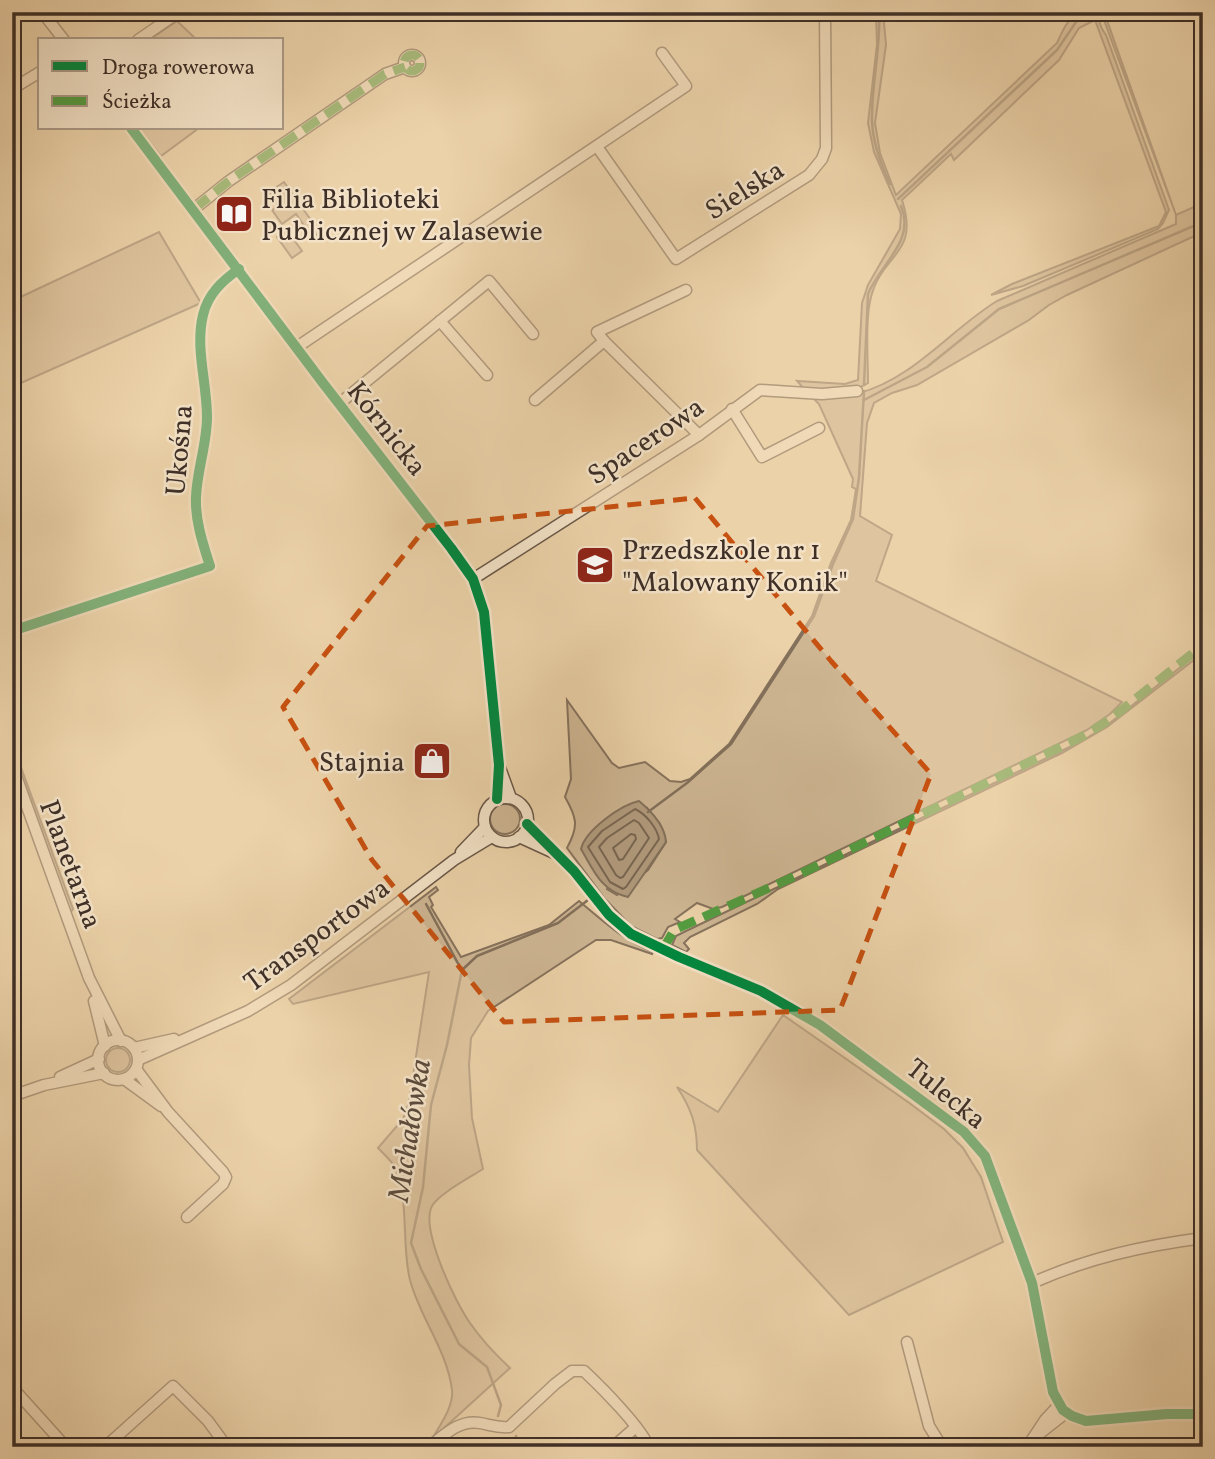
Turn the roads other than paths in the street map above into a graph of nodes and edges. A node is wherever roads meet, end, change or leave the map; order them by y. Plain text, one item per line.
1 (42, 12) edge
2 (179, 12) edge
3 (825, 12) edge
4 (62, 38) edge
5 (141, 38) edge
6 (662, 53) dead end
7 (405, 66) dead end
8 (38, 73) edge
9 (12, 89) edge
10 (133, 130) edge
11 (598, 148) junction
12 (194, 209) junction
13 (239, 269) junction
14 (686, 290) dead end
15 (440, 321) junction
16 (533, 334) dead end
17 (604, 341) junction
18 (297, 347) junction
19 (487, 376) dead end
20 (857, 391) dead end
21 (535, 400) dead end
22 (340, 403) junction
23 (732, 409) junction
24 (819, 428) dead end
25 (699, 435) junction
26 (473, 579) junction
27 (12, 631) edge
28 (12, 765) edge
29 (499, 765) junction
30 (511, 798) junction
31 (497, 799) junction
32 (527, 824) junction
33 (485, 827) junction
34 (519, 837) junction
35 (492, 838) junction
36 (556, 853) junction
37 (454, 860) junction
38 (89, 978) junction
39 (197, 1033) junction
40 (121, 1041) junction
41 (105, 1046) junction
42 (134, 1048) junction
43 (99, 1059) junction
44 (137, 1065) junction
45 (104, 1073) junction
46 (124, 1079) junction
47 (44, 1085) junction
48 (12, 1096) edge
49 (168, 1112) junction
50 (187, 1217) dead end
51 (1203, 1238) edge
52 (1032, 1283) junction
53 (907, 1342) dead end
54 (12, 1387) edge
55 (1063, 1409) junction
56 (1203, 1414) edge
57 (636, 1427) junction
58 (66, 1447) edge
59 (106, 1447) edge
60 (227, 1447) edge
61 (429, 1447) edge
62 (612, 1447) edge
63 (649, 1447) edge
64 (942, 1447) edge
65 (1027, 1447) edge

1 - 4 street
2 - 5 street
3 - 11 street, Sielska
6 - 11 street
7 - 12 street
8 - 9 street
10 - 12 street, Kórnicka
11 - 18 street
12 - 13 street, Kórnicka
13 - 18 street, Kórnicka
13 - 27 street, Ukośna
14 - 17 street
15 - 16 street
15 - 19 street
15 - 22 street
17 - 21 street
17 - 25 street
18 - 22 street, Kórnicka
20 - 23 street, Spacerowa
22 - 26 street, Kórnicka
23 - 24 street
23 - 25 street, Spacerowa
25 - 26 street, Spacerowa
26 - 29 street, Kórnicka
28 - 38 street, Planetarna
29 - 30 street, Kórnicka
29 - 31 street, Kórnicka
30 - 31 street
30 - 32 street
31 - 33 street
32 - 34 street
32 - 36 street
33 - 35 street
33 - 37 street, Transportowa
34 - 35 street
34 - 36 street
35 - 37 street, Transportowa
36 - 52 street, Tulecka
37 - 39 street, Transportowa
38 - 40 street, Planetarna
38 - 41 street, Planetarna
39 - 42 street, Transportowa
39 - 44 street, Transportowa
40 - 41 street
40 - 42 street
41 - 43 street
42 - 44 street
43 - 45 street
43 - 47 street
44 - 46 street
44 - 49 street
45 - 46 street
45 - 47 street
46 - 49 street
47 - 48 street
49 - 50 street
51 - 52 street
52 - 55 street, Tulecka
53 - 64 street
54 - 58 street
55 - 56 street
55 - 65 street
57 - 61 street
57 - 62 street
57 - 63 street
59 - 60 street

